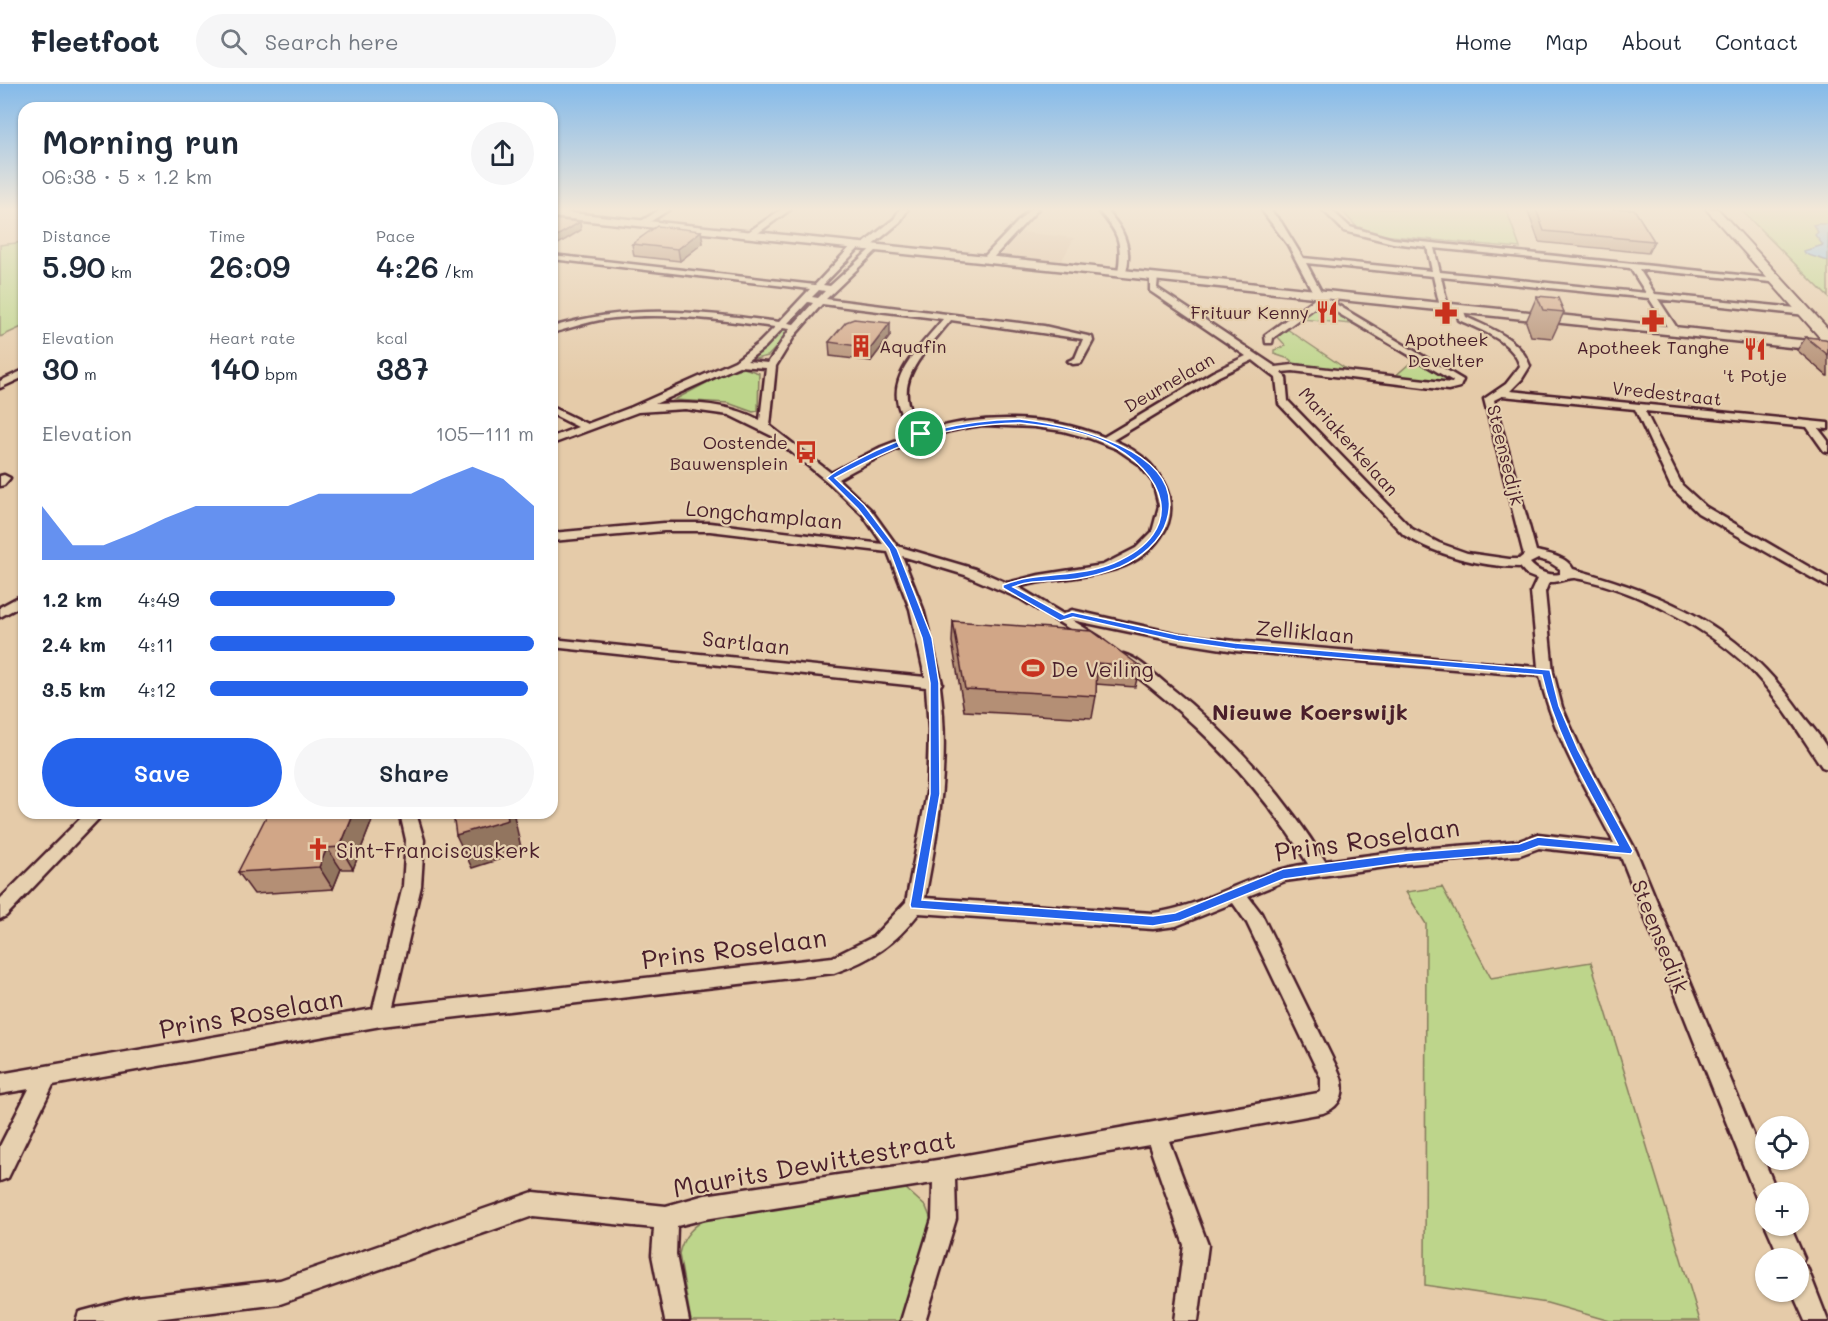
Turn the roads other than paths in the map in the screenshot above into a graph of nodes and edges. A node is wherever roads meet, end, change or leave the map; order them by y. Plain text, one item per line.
1 (1633, 266) edge
2 (630, 267) edge
3 (842, 267) edge
4 (850, 267) edge
5 (1062, 267) edge
6 (1123, 267) edge
7 (1303, 267) edge
8 (1365, 267) edge
9 (1435, 267) edge
10 (1642, 267) edge
11 (1669, 267) edge
12 (1766, 267) edge
13 (1781, 267) edge
14 (1122, 273) junction
15 (1437, 274) junction
16 (1154, 276) junction
17 (1776, 278) junction
18 (817, 288) junction
19 (1801, 288) dead end
20 (832, 290) junction
21 (1319, 296) junction
22 (1652, 296) junction
23 (805, 299) junction
24 (822, 301) junction
25 (1444, 307) junction
26 (1459, 308) junction
27 (1806, 312) junction
28 (948, 318) junction
29 (781, 325) junction
30 (798, 327) junction
31 (558, 328) edge
32 (1674, 331) junction
33 (1828, 338) edge
34 (1269, 341) dead end
35 (1828, 346) edge
36 (1251, 357) junction
37 (1073, 361) dead end
38 (738, 363) junction
39 (771, 366) junction
40 (1274, 370) junction
41 (18, 376) edge
42 (0, 385) edge
43 (1502, 393) junction
44 (1638, 406) junction
45 (636, 410) junction
46 (558, 413) edge
47 (1810, 424) junction
48 (765, 426) junction
49 (1828, 426) edge
50 (585, 427) junction
51 (921, 434) junction
52 (558, 438) edge
53 (1106, 440) junction
54 (1828, 449) edge
55 (831, 478) junction
56 (558, 536) edge
57 (893, 549) junction
58 (1532, 555) junction
59 (1568, 572) junction
60 (1545, 578) junction
61 (1828, 583) edge
62 (1006, 586) junction
63 (18, 602) edge
64 (0, 613) edge
65 (1064, 619) junction
66 (558, 644) edge
67 (1546, 672) junction
68 (935, 683) junction
69 (1828, 763) edge
70 (90, 819) edge
71 (410, 819) edge
72 (1627, 851) junction
73 (1320, 869) junction
74 (1235, 892) junction
75 (915, 905) junction
76 (0, 911) edge
77 (381, 1017) junction
78 (46, 1077) junction
79 (0, 1084) edge
80 (1156, 1134) junction
81 (0, 1170) edge
82 (944, 1170) junction
83 (1761, 1182) edge
84 (666, 1218) junction
85 (1809, 1302) edge
86 (88, 1321) edge
87 (677, 1321) edge
88 (913, 1321) edge
89 (1186, 1321) edge
90 (1817, 1321) edge

1 - 22 street
2 - 18 street
3 - 18 street
4 - 20 street
5 - 14 main road
6 - 14 street
7 - 21 street
8 - 15 street
9 - 15 street
10 - 17 street
11 - 17 street
12 - 17 main road
13 - 19 main road
14 - 16 main road
15 - 22 street
15 - 25 street
16 - 21 main road
16 - 36 street
17 - 27 main road
18 - 20 street
18 - 23 street
20 - 24 street
21 - 25 main road
21 - 34 street
21 - 40 street
22 - 27 street
22 - 32 street
23 - 24 street
23 - 29 street
24 - 28 street
24 - 30 street
25 - 26 main road
26 - 32 main road
26 - 43 street, Steensedijk
27 - 33 main road
28 - 37 street
28 - 51 street
29 - 30 street
29 - 31 street
29 - 38 street
30 - 39 street
32 - 35 main road
36 - 40 street
36 - 53 street, Deurnelaan
38 - 39 street
38 - 45 street
39 - 48 street
40 - 58 street, Mariakerkelaan
41 - 42 street
43 - 44 street, Vredestraat
43 - 58 street, Steensedijk
44 - 47 street, Vredestraat
44 - 61 street
45 - 48 street
45 - 50 street
46 - 50 street
47 - 49 street, Vredestraat
47 - 54 street
48 - 55 street
50 - 52 street
51 - 53 street
51 - 55 street
53 - 62 street
55 - 57 street
56 - 57 street, Longchamplaan
57 - 62 street, Longchamplaan
57 - 68 street
58 - 59 street
58 - 60 street
59 - 60 street
59 - 69 street
60 - 67 street, Steensedijk
62 - 65 street, Longchamplaan
63 - 64 street
65 - 67 street, Zelliklaan
65 - 73 street, Longchamplaan
66 - 68 street, Sartlaan
67 - 72 street, Steensedijk
68 - 75 street
70 - 76 street
71 - 77 street
72 - 73 street, Prins Roselaan
72 - 83 street, Steensedijk
73 - 74 street, Prins Roselaan
74 - 75 street, Prins Roselaan
74 - 80 street, Maurits Dewittestraat
75 - 77 street, Prins Roselaan
77 - 78 street, Prins Roselaan
78 - 79 street, Prins Roselaan
78 - 81 street
80 - 82 street, Maurits Dewittestraat
80 - 89 street
82 - 84 street, Maurits Dewittestraat
82 - 88 street
84 - 86 street, Maurits Dewittestraat
84 - 87 street
85 - 90 street

